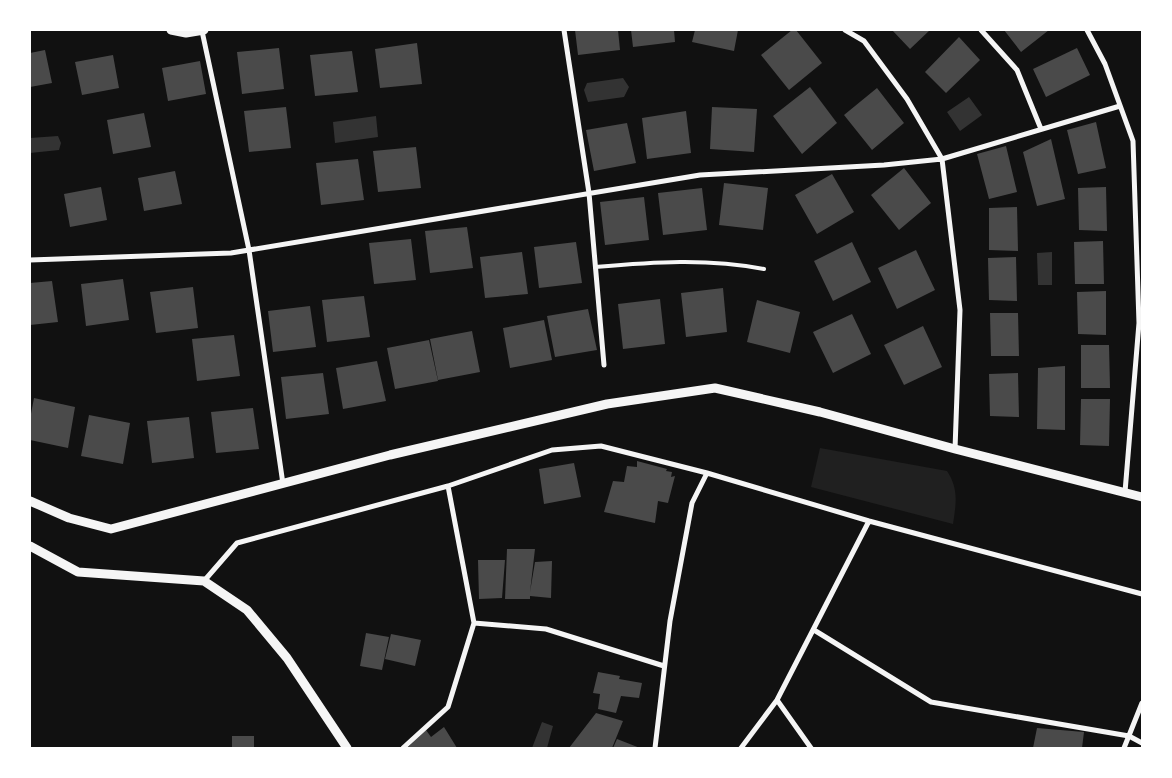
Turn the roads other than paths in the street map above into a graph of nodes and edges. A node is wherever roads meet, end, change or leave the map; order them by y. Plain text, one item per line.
1 (170, 30) edge
2 (203, 30) edge
3 (564, 30) edge
4 (845, 30) edge
5 (981, 30) edge
6 (1087, 30) edge
7 (1120, 106) junction
8 (1041, 129) junction
9 (942, 159) junction
10 (589, 193) junction
11 (249, 250) junction
12 (30, 260) edge
13 (595, 267) junction
14 (764, 269) dead end
15 (604, 365) dead end
16 (954, 450) junction
17 (707, 473) junction
18 (283, 484) junction
19 (448, 486) junction
20 (1125, 492) junction
21 (1142, 498) edge
22 (30, 501) edge
23 (869, 521) junction
24 (30, 546) edge
25 (204, 581) junction
26 (1142, 594) edge
27 (474, 623) junction
28 (814, 630) junction
29 (664, 666) junction
30 (777, 700) junction
31 (1142, 703) edge
32 (1129, 736) junction
33 (1142, 743) edge
34 (347, 748) edge
35 (403, 748) edge
36 (655, 748) edge
37 (741, 748) edge
38 (811, 748) edge
39 (1124, 748) edge

1 - 2 street
2 - 11 street
3 - 10 street
4 - 9 street
5 - 8 street
6 - 7 street
7 - 8 street
7 - 20 street
8 - 9 street
9 - 10 street
9 - 16 street
10 - 11 street
10 - 13 street
11 - 12 street
11 - 18 street
13 - 14 lane
13 - 15 street
16 - 18 street
16 - 20 street
17 - 19 street
17 - 23 street
17 - 29 street
18 - 22 street
19 - 25 street
19 - 27 street
20 - 21 street
23 - 26 street
23 - 28 street
24 - 25 street
25 - 34 street
27 - 29 street
27 - 35 street
28 - 30 street
28 - 32 street
29 - 36 street
30 - 37 street
30 - 38 street
31 - 32 street
32 - 33 street
32 - 39 street

